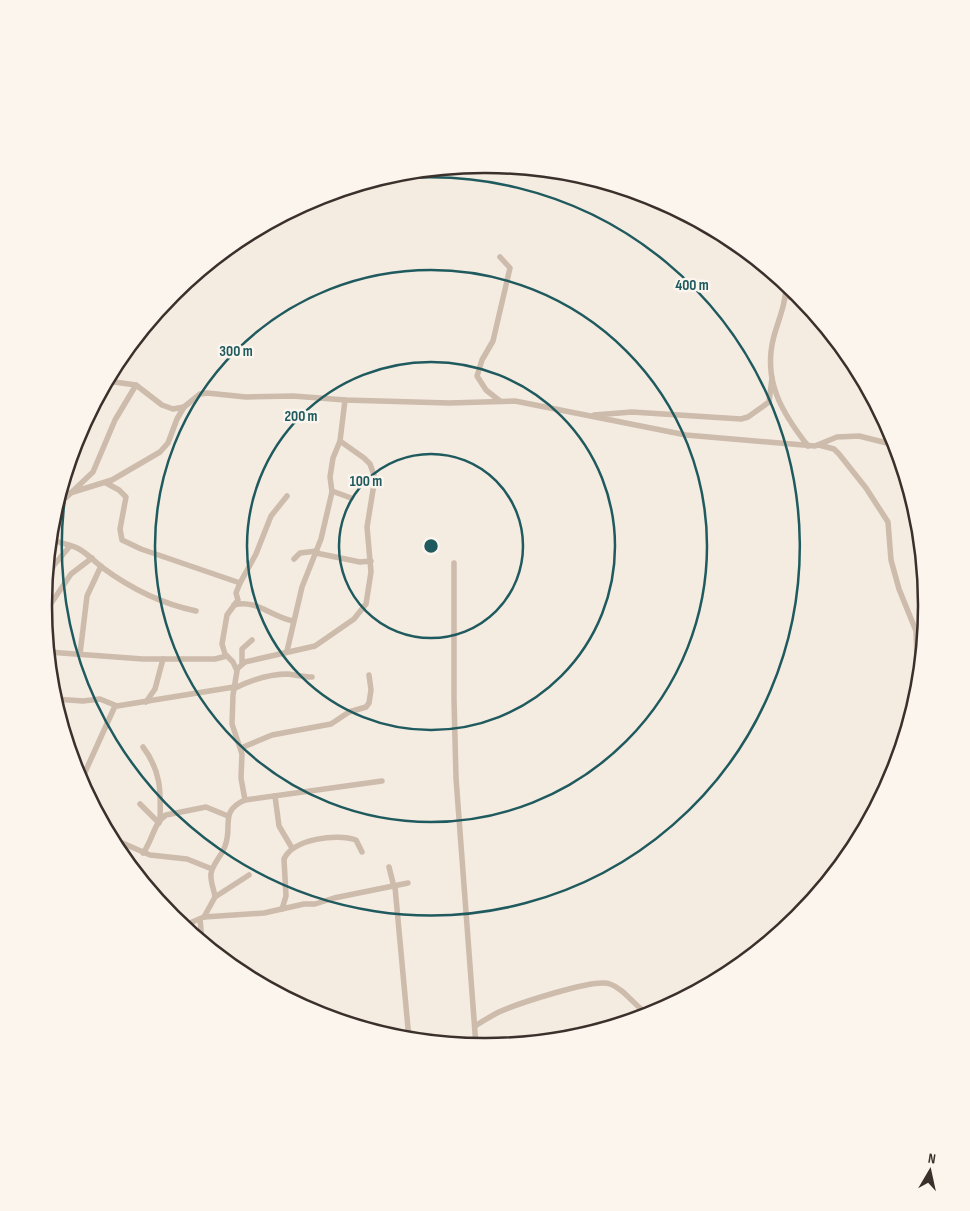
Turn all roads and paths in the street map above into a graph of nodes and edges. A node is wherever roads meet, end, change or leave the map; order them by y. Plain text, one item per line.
1 (500, 257) dead end
2 (786, 296) edge
3 (772, 378) junction
4 (114, 382) edge
5 (136, 386) junction
6 (345, 400) junction
7 (500, 401) junction
8 (184, 407) junction
9 (585, 416) junction
10 (340, 441) junction
11 (886, 443) edge
12 (819, 445) junction
13 (808, 446) junction
14 (106, 483) junction
15 (332, 491) junction
16 (70, 493) junction
17 (287, 496) dead end
18 (66, 497) edge
19 (351, 498) dead end
20 (57, 541) edge
21 (70, 546) junction
22 (316, 552) junction
23 (92, 558) junction
24 (294, 559) dead end
25 (370, 561) junction
26 (454, 563) dead end
27 (54, 565) edge
28 (101, 566) junction
29 (240, 583) junction
30 (52, 602) edge
31 (234, 606) junction
32 (196, 611) dead end
33 (293, 621) junction
34 (252, 640) dead end
35 (916, 640) edge
36 (287, 651) junction
37 (55, 652) edge
38 (80, 654) junction
39 (227, 656) junction
40 (163, 659) junction
41 (242, 663) junction
42 (237, 669) junction
43 (369, 675) dead end
44 (312, 678) dead end
45 (234, 688) junction
46 (63, 700) edge
47 (146, 702) junction
48 (115, 706) junction
49 (143, 747) dead end
50 (241, 748) junction
51 (85, 771) edge
52 (382, 781) dead end
53 (275, 796) junction
54 (245, 800) junction
55 (140, 804) dead end
56 (228, 816) junction
57 (159, 821) junction
58 (124, 844) edge
59 (292, 848) junction
60 (362, 852) dead end
61 (143, 853) junction
62 (389, 867) dead end
63 (212, 870) junction
64 (249, 875) dead end
65 (408, 882) dead end
66 (395, 887) junction
67 (215, 897) junction
68 (282, 909) junction
69 (202, 918) junction
70 (191, 923) edge
71 (202, 933) edge
72 (642, 1009) edge
73 (475, 1026) junction
74 (408, 1031) edge
75 (476, 1038) edge

1 - 7 street
2 - 3 street
3 - 9 street
3 - 13 street
4 - 5 street
5 - 8 street
5 - 16 street
6 - 7 street
6 - 8 street
6 - 10 street
7 - 9 street
8 - 14 street
9 - 13 street
10 - 15 street
10 - 25 street
11 - 12 street
12 - 13 street
12 - 35 street
14 - 16 street
14 - 29 street
15 - 19 street
15 - 22 street
16 - 18 street
17 - 29 street
20 - 21 street
21 - 23 street
21 - 27 street
22 - 24 street
22 - 25 street
22 - 33 street
23 - 28 street
23 - 30 street
25 - 36 street
26 - 73 street
28 - 32 street
28 - 38 street
29 - 31 street
31 - 33 street
31 - 39 street
33 - 36 street
34 - 41 street
36 - 41 street
37 - 38 street
38 - 40 street
39 - 40 street
39 - 42 street
40 - 47 street
41 - 42 street
42 - 45 street
43 - 50 street
44 - 45 street
45 - 47 street
45 - 50 street
46 - 48 street
47 - 48 street
48 - 51 street
49 - 57 street
50 - 54 street
52 - 53 street
53 - 54 street
53 - 59 street
54 - 56 street
55 - 57 street
56 - 57 street
56 - 63 street
57 - 61 street
58 - 61 street
59 - 60 street
59 - 68 street
61 - 63 street
62 - 66 street
63 - 67 street
64 - 67 street
65 - 66 street
66 - 68 street
66 - 74 street
67 - 69 street
68 - 69 street
69 - 70 street
69 - 71 street
72 - 73 street
73 - 75 street

